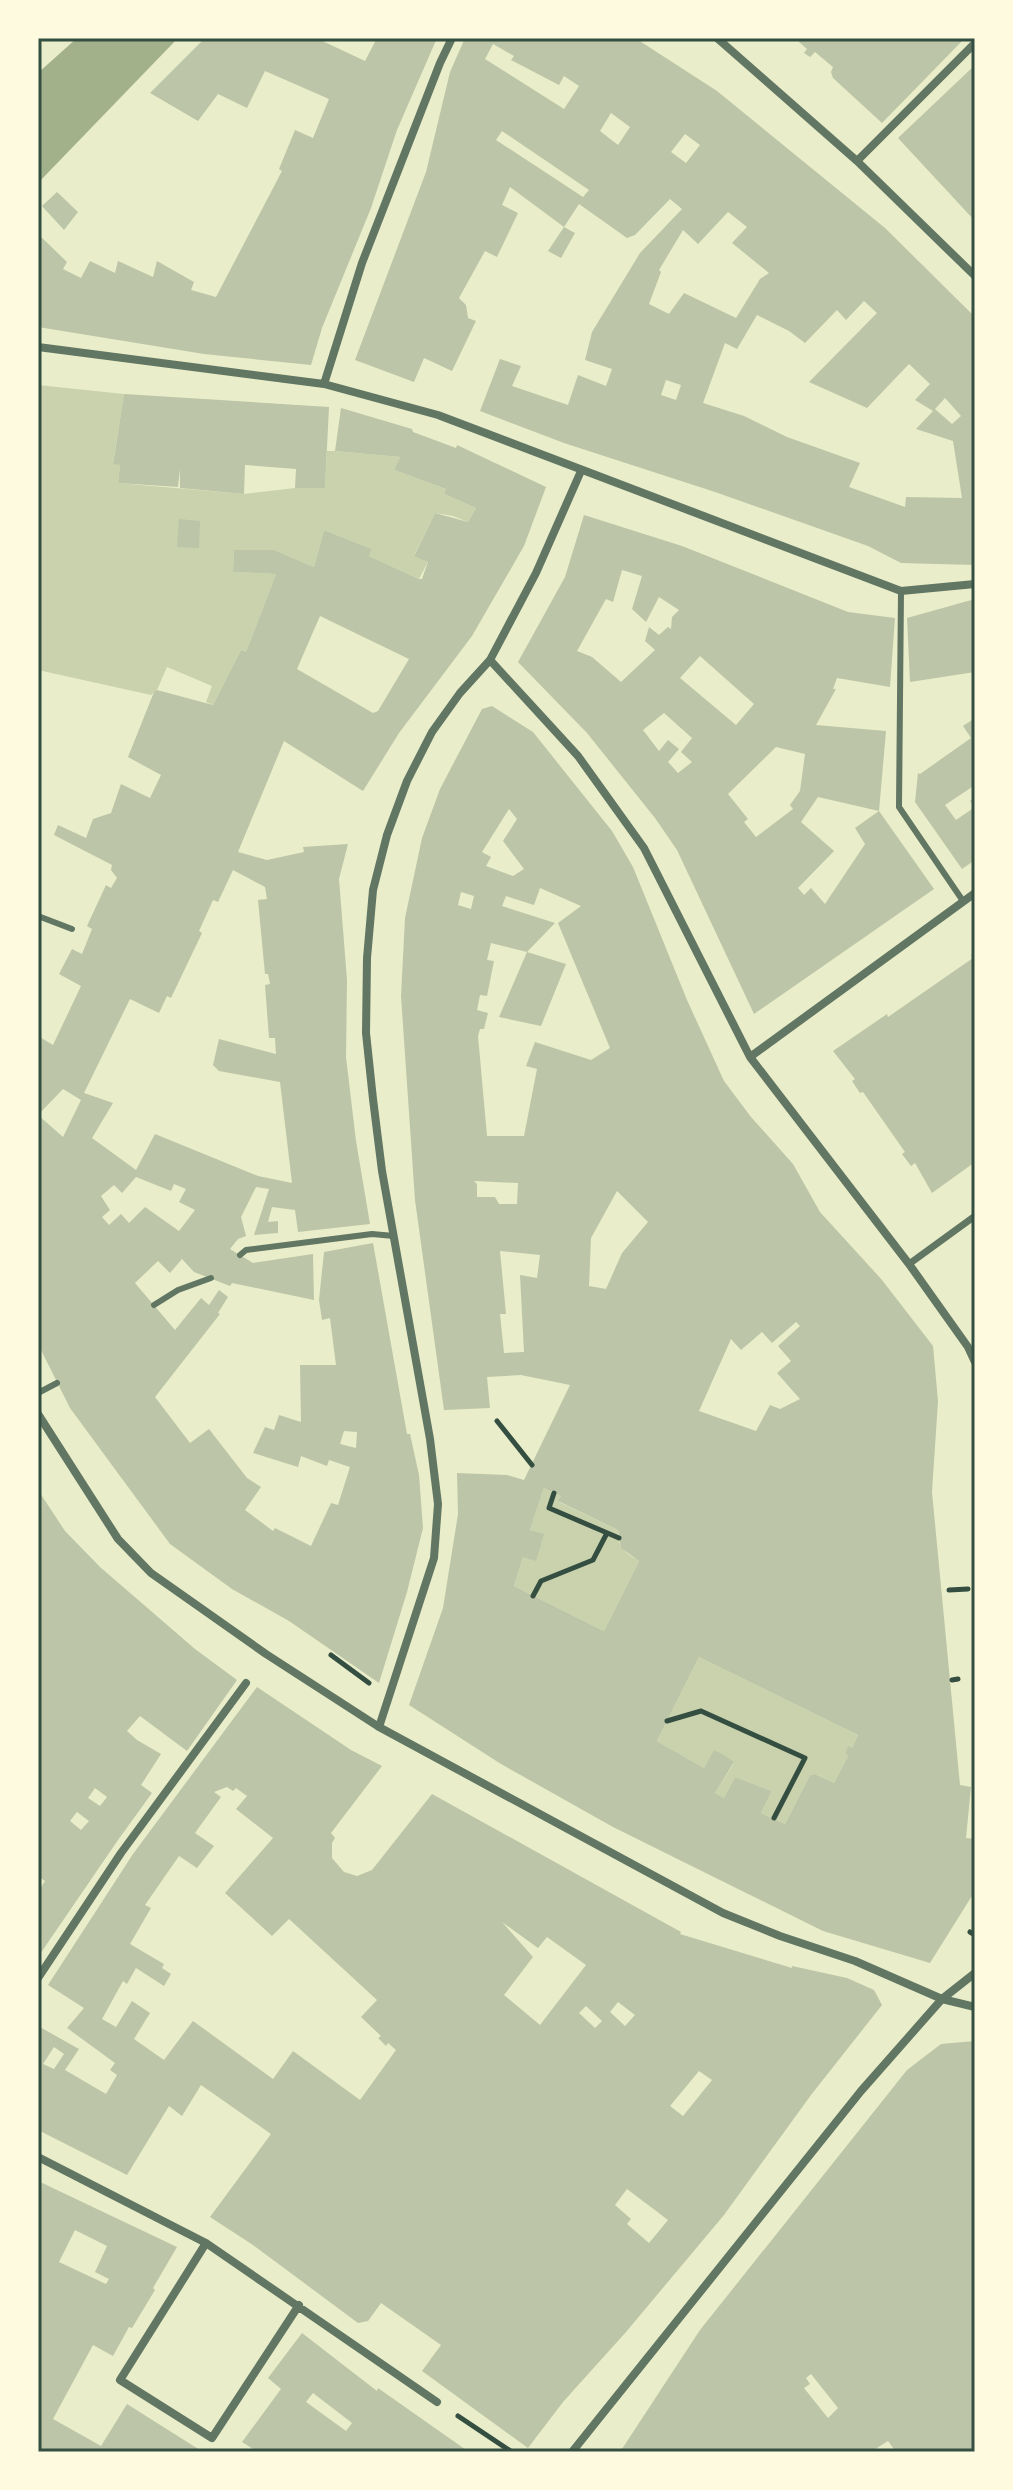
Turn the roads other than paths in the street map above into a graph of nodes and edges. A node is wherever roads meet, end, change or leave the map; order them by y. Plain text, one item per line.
1 (452, 38) edge
2 (717, 38) edge
3 (975, 43) edge
4 (857, 161) junction
5 (975, 276) edge
6 (38, 347) edge
7 (324, 384) junction
8 (581, 471) junction
9 (975, 584) edge
10 (901, 591) junction
11 (490, 660) junction
12 (975, 893) edge
13 (963, 901) junction
14 (38, 916) edge
15 (72, 929) dead end
16 (750, 1057) junction
17 (975, 1216) edge
18 (396, 1236) junction
19 (240, 1255) dead end
20 (909, 1264) junction
21 (211, 1278) dead end
22 (154, 1305) dead end
23 (975, 1362) edge
24 (57, 1383) dead end
25 (38, 1393) edge
26 (38, 1414) edge
27 (246, 1683) dead end
28 (379, 1727) junction
29 (975, 1973) edge
30 (38, 1978) edge
31 (942, 1999) junction
32 (975, 2007) edge
33 (38, 2157) edge
34 (206, 2243) junction
35 (299, 2305) junction
36 (437, 2402) road end
37 (572, 2452) edge

1 - 7 street
2 - 4 street
3 - 4 street
4 - 5 street
6 - 7 street
7 - 8 street
8 - 10 street
8 - 11 street
9 - 10 street
10 - 13 lane
11 - 16 street
11 - 18 street
12 - 13 street
13 - 16 street
14 - 15 lane
16 - 20 street
17 - 20 street
18 - 19 lane
18 - 28 street
20 - 23 street
21 - 22 lane
24 - 25 lane
26 - 28 street
27 - 30 street
28 - 31 street
29 - 31 street
31 - 32 street
31 - 37 street
33 - 34 street
34 - 35 street
34 - 35 street
35 - 36 street

